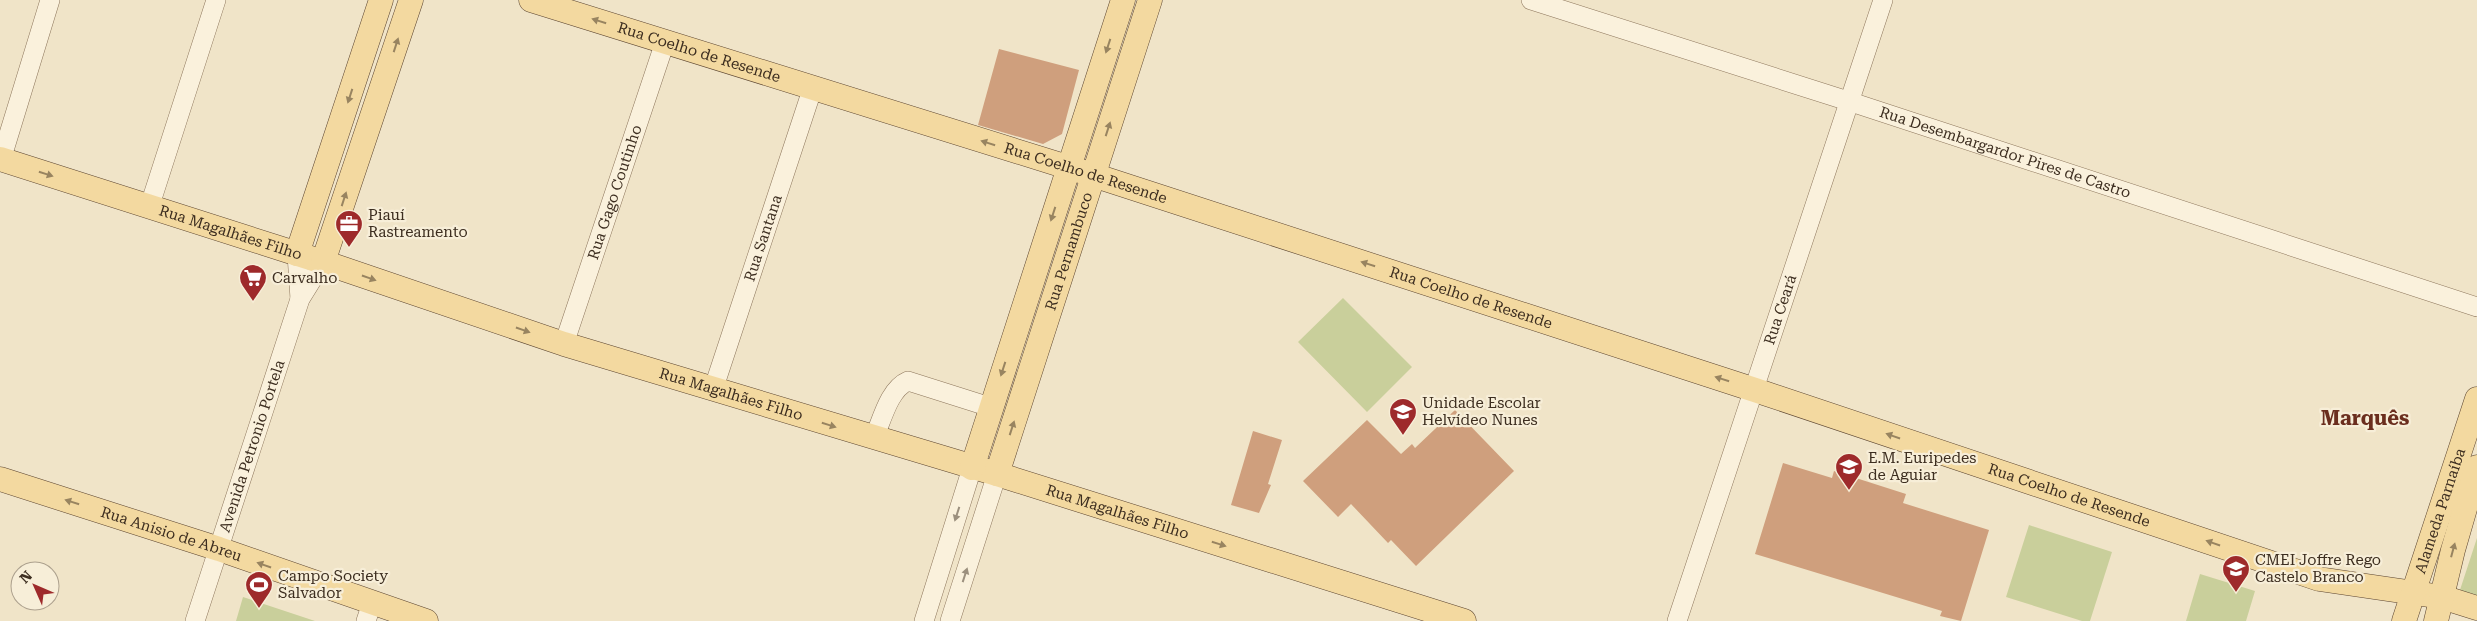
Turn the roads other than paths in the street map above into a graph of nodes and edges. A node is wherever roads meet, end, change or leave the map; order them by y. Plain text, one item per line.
1 (50, 0) edge
2 (216, 0) edge
3 (381, 0) edge
4 (411, 0) edge
5 (531, 0) edge
6 (1123, 0) edge
7 (1150, 0) edge
8 (1531, 0) edge
9 (1883, 0) edge
10 (665, 42) junction
11 (813, 87) junction
12 (1848, 101) junction
13 (0, 159) edge
14 (1068, 168) junction
15 (1093, 175) junction
16 (149, 208) junction
17 (297, 254) junction
18 (323, 262) junction
19 (300, 299) junction
20 (2477, 307) edge
21 (564, 344) junction
22 (713, 390) junction
23 (1755, 390) junction
24 (2477, 399) edge
25 (990, 407) junction
26 (874, 438) junction
27 (2477, 467) edge
28 (972, 468) junction
29 (997, 474) junction
30 (0, 479) edge
31 (219, 549) junction
32 (2412, 592) junction
33 (2442, 597) junction
34 (2477, 608) edge
35 (369, 612) edge
36 (195, 621) edge
37 (426, 621) edge
38 (924, 621) edge
39 (950, 621) edge
40 (1464, 621) edge
41 (1677, 621) edge
42 (2404, 621) edge
43 (2436, 621) edge

1 - 13 street
2 - 16 street
3 -> 17 main road, Avenida Petronio Portela
18 -> 4 main road, Avenida Petronio Portela
10 -> 5 main road, Rua Coelho de Resende
6 -> 14 main road, Rua Pernambuco
15 -> 7 main road, Rua Pernambuco
8 - 12 street, Rua Desembargardor Pires de Castro
9 - 12 street, Rua Ceará
10 - 11 main road, Rua Coelho de Resende
10 - 21 street, Rua Gago Coutinho
14 -> 11 main road, Rua Coelho de Resende
11 - 22 street, Rua Santana
12 - 20 street, Rua Desembargardor Pires de Castro
12 - 23 street, Rua Ceará
13 -> 16 main road, Rua Magalhães Filho
14 - 15 main road, Rua Coelho de Resende
14 -> 25 main road, Rua Pernambuco
23 -> 15 main road, Rua Coelho de Resende
29 -> 15 main road, Rua Pernambuco
16 - 17 main road, Rua Magalhães Filho
17 - 18 main road, Rua Magalhães Filho
17 - 19 street, Avenida Petronio Portela
18 - 19 street, Avenida Petronio Portela
18 -> 21 main road, Rua Magalhães Filho
19 - 31 street, Avenida Petronio Portela
21 - 22 main road, Rua Magalhães Filho
22 -> 26 main road, Rua Magalhães Filho
32 -> 23 main road, Rua Coelho de Resende
23 - 41 street, Rua Ceará
24 - 32 main road, Alameda Parnaíba
25 - 26 street
25 - 28 main road, Rua Pernambuco
26 - 28 main road, Rua Magalhães Filho
33 -> 27 main road, Alameda Parnaíba
28 - 29 main road, Rua Magalhães Filho
28 -> 38 street
39 -> 29 street
29 -> 40 main road, Rua Magalhães Filho
31 -> 30 main road, Rua Anisio de Abreu
35 -> 31 main road, Rua Anisio de Abreu
31 - 36 street, Avenida Petronio Portela
32 - 33 main road, Rua Coelho de Resende
32 - 42 main road, Alameda Parnaíba
33 - 34 main road, Rua Coelho de Resende
33 - 43 main road, Alameda Parnaíba
35 - 37 main road, Rua Anisio de Abreu

